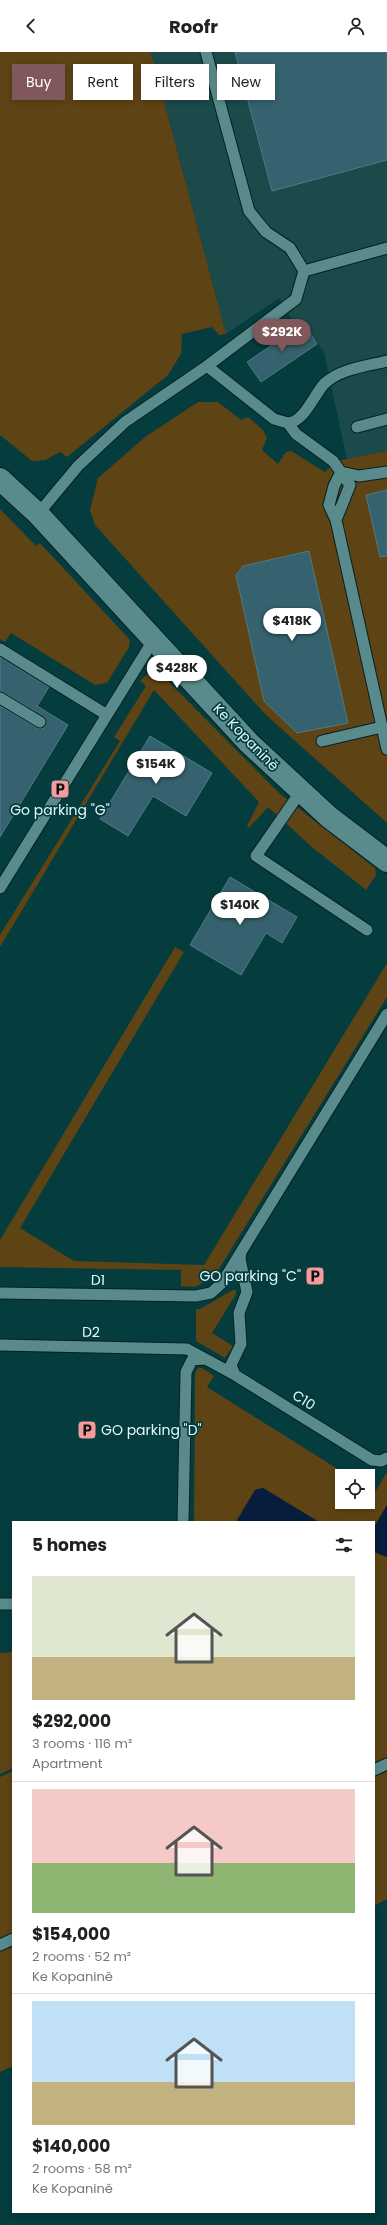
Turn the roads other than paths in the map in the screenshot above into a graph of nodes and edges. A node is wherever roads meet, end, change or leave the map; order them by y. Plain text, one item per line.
1 (206, 52) edge
2 (387, 248) edge
3 (304, 271) junction
4 (387, 361) edge
5 (207, 366) junction
6 (387, 418) edge
7 (288, 423) junction
8 (357, 427) dead end
9 (341, 472) junction
10 (387, 472) edge
11 (0, 479) edge
12 (38, 514) junction
13 (154, 639) junction
14 (0, 649) edge
15 (0, 698) edge
16 (107, 715) junction
17 (40, 722) dead end
18 (382, 727) junction
19 (322, 741) dead end
20 (387, 749) edge
21 (301, 791) junction
22 (387, 861) edge
23 (0, 888) edge
24 (367, 930) dead end
25 (387, 1014) edge
26 (241, 1251) junction
27 (0, 1293) edge
28 (0, 1345) edge
29 (182, 1348) joint
30 (206, 1359) junction
31 (235, 1375) junction
32 (387, 1458) edge
33 (183, 1521) edge
34 (0, 1604) edge
35 (12, 1604) edge
36 (387, 1764) edge
37 (375, 1770) edge
38 (12, 1939) edge
39 (0, 1945) edge

1 - 3 lane
2 - 3 lane
3 - 5 lane
4 - 7 lane
5 - 7 lane
5 - 12 lane
6 - 8 lane
7 - 9 lane
9 - 10 lane
9 - 18 lane
11 - 12 street, Ke Kopanině
12 - 13 street, Ke Kopanině
13 - 16 lane
13 - 21 street, Ke Kopanině
14 - 16 lane
15 - 17 lane
16 - 23 lane
18 - 19 lane
18 - 20 lane
21 - 22 street, Ke Kopanině
21 - 24 lane
25 - 26 lane, D1
26 - 27 lane, D1
26 - 31 lane
28 - 29 lane, D2
29 - 30 lane, C10
30 - 31 lane, C10
30 - 33 lane
31 - 32 lane, C10
34 - 35 lane
36 - 37 lane
38 - 39 lane

